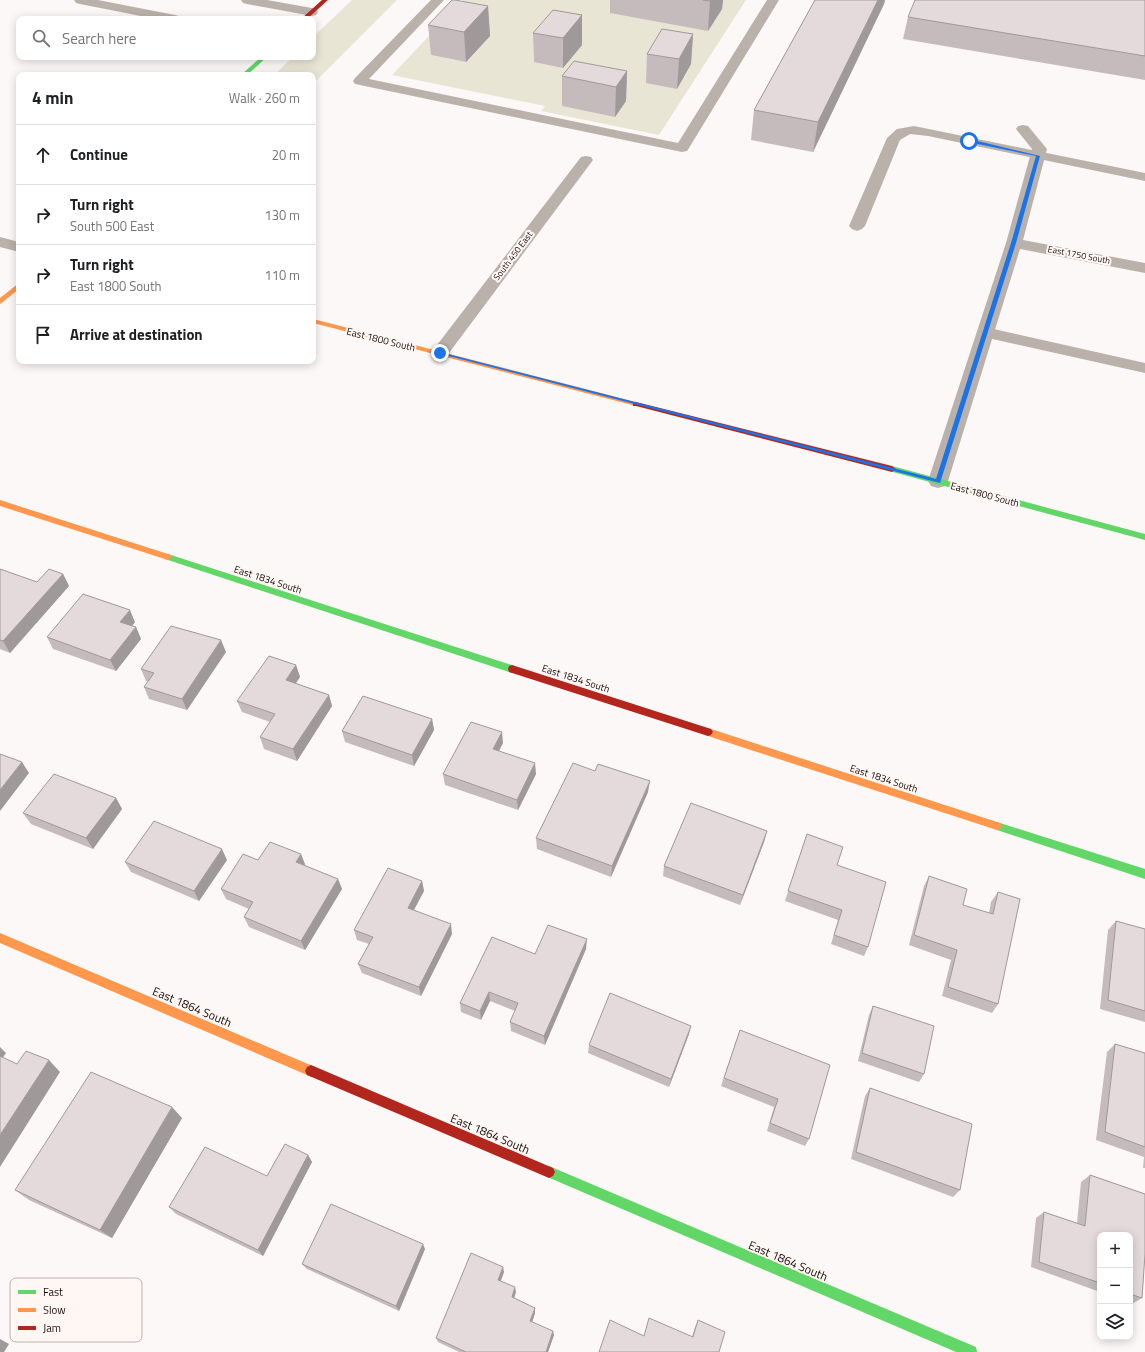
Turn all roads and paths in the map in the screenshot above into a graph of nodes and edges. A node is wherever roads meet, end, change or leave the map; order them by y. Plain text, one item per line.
1 (80, 0) edge
2 (247, 0) edge
3 (325, 0) edge
4 (438, 0) edge
5 (773, 0) edge
6 (159, 16) edge
7 (308, 16) edge
8 (261, 60) edge
9 (247, 72) edge
10 (1023, 129) dead end
11 (1038, 156) junction
12 (586, 160) dead end
13 (1145, 177) edge
14 (858, 226) dead end
15 (0, 242) edge
16 (1014, 243) junction
17 (16, 246) edge
18 (1144, 268) dead end
19 (16, 288) edge
20 (0, 302) edge
21 (316, 323) edge
22 (986, 332) junction
23 (440, 353) junction
24 (1145, 368) edge
25 (938, 481) junction
26 (0, 504) edge
27 (1145, 537) edge
28 (1145, 874) edge
29 (0, 938) edge
30 (971, 1352) edge

1 - 6 lane
2 - 7 lane
3 - 7 street
4 - 5 lane
8 - 9 street
10 - 11 street
11 - 13 lane
11 - 14 lane
11 - 16 street
12 - 23 street, South 450 East
15 - 17 street
16 - 18 street, East 1750 South
16 - 22 street
19 - 20 street
21 - 23 street, East 1800 South
22 - 24 lane
22 - 25 street
23 - 25 street, East 1800 South
25 - 27 street, East 1800 South
26 - 28 street, East 1834 South
29 - 30 street, East 1864 South

